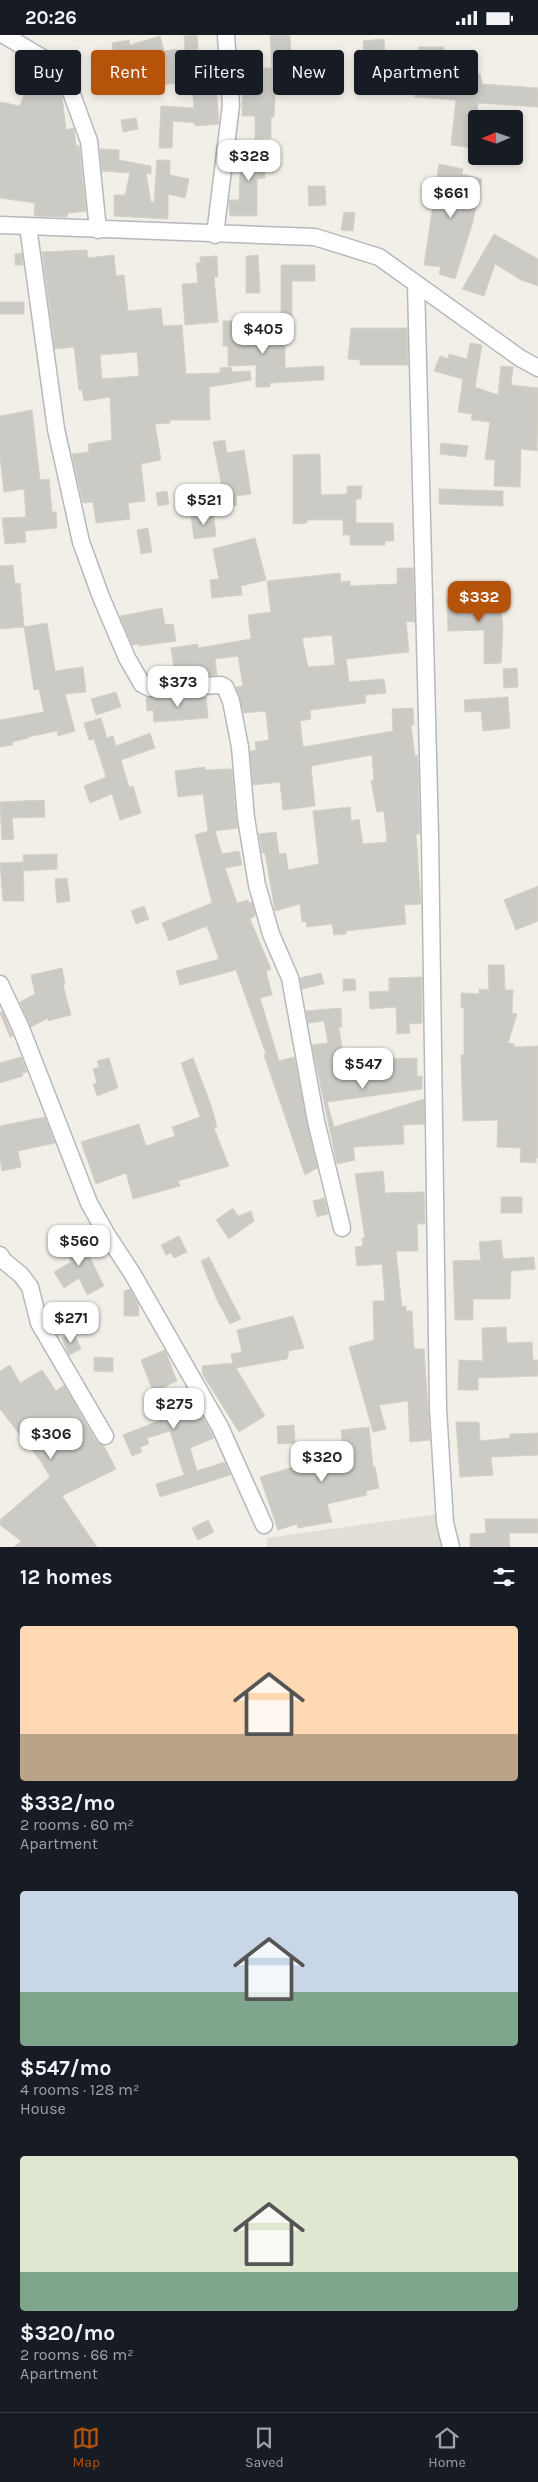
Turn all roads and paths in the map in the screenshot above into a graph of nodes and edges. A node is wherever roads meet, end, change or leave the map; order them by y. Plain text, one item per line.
1 (4, 35) edge
2 (226, 35) edge
3 (0, 225) edge
4 (28, 226) junction
5 (98, 230) junction
6 (215, 235) junction
7 (416, 284) junction
8 (538, 368) edge
9 (0, 984) edge
10 (342, 1228) dead end
11 (0, 1255) edge
12 (105, 1436) dead end
13 (264, 1525) dead end
14 (451, 1547) edge

1 - 5 street
2 - 6 street
3 - 4 street
4 - 5 street
4 - 10 street
5 - 6 street
6 - 7 street
7 - 8 street
7 - 14 street
9 - 13 street
11 - 12 street

